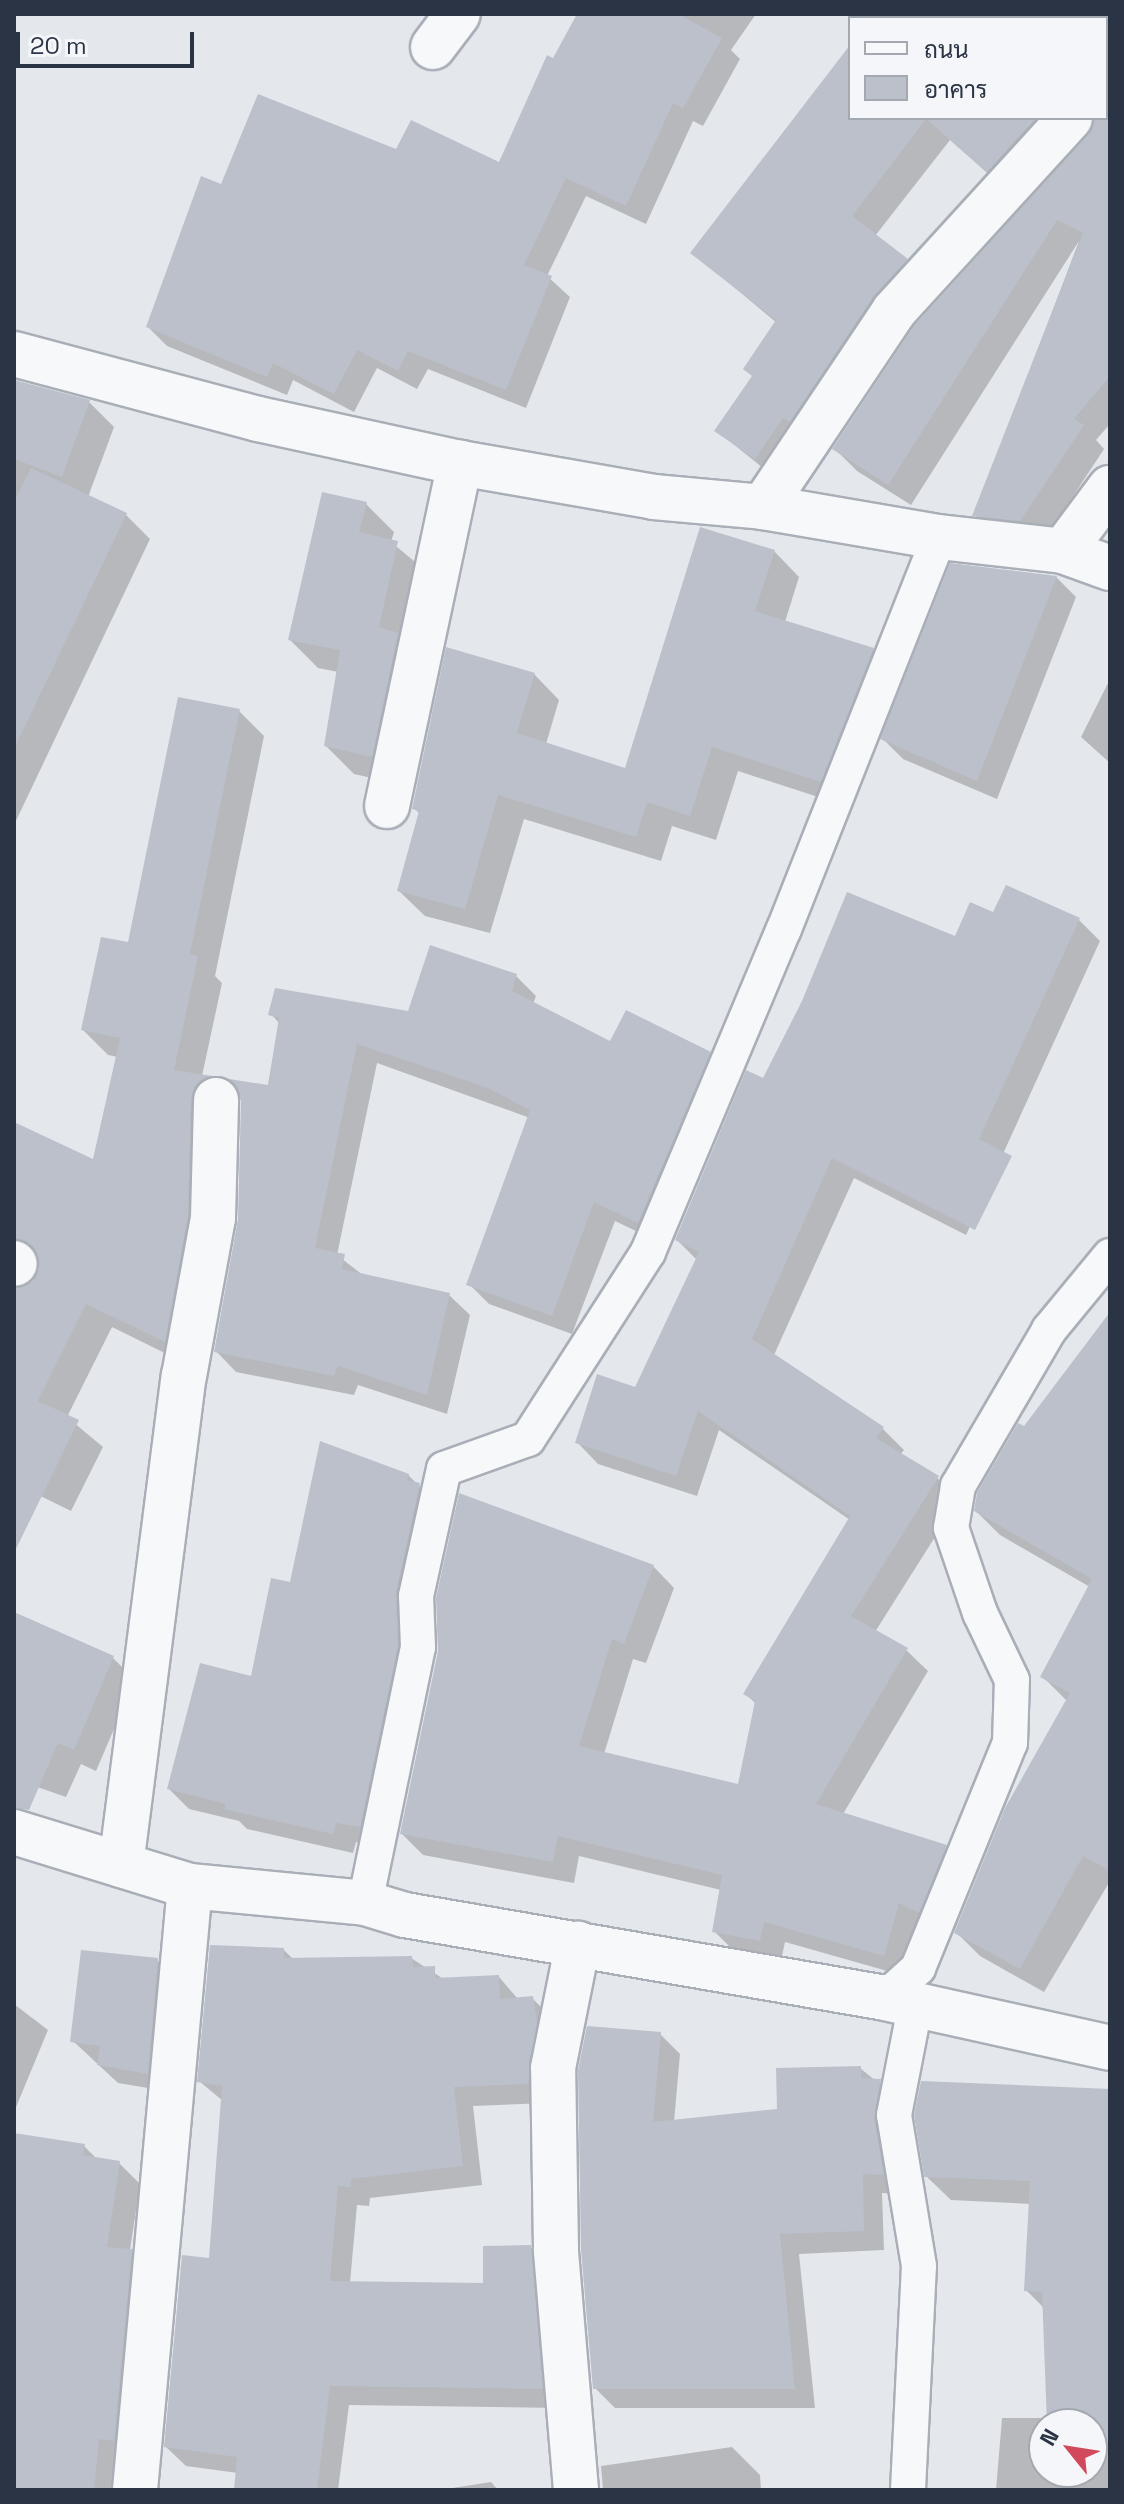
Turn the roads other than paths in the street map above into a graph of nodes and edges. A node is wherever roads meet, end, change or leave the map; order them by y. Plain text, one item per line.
1 (1068, 120) edge
2 (14, 354) edge
3 (460, 463) junction
4 (1110, 488) edge
5 (763, 507) junction
6 (939, 537) junction
7 (1063, 551) junction
8 (1110, 568) edge
9 (387, 806) dead end
10 (216, 1100) dead end
11 (1110, 1256) edge
12 (14, 1832) edge
13 (121, 1865) junction
14 (190, 1886) junction
15 (365, 1903) junction
16 (578, 1943) junction
17 (900, 2002) junction
18 (1110, 2048) edge
19 (135, 2490) edge
20 (576, 2490) edge
21 (908, 2490) edge

1 - 5 street
2 - 3 street
3 - 5 street
3 - 9 street
4 - 7 street
5 - 6 street
6 - 7 street
6 - 15 lane
7 - 8 street
10 - 13 street
11 - 17 lane
12 - 13 street
13 - 14 street
14 - 15 street
14 - 19 street
15 - 16 street
16 - 17 street
16 - 20 street
17 - 18 street
17 - 21 lane

